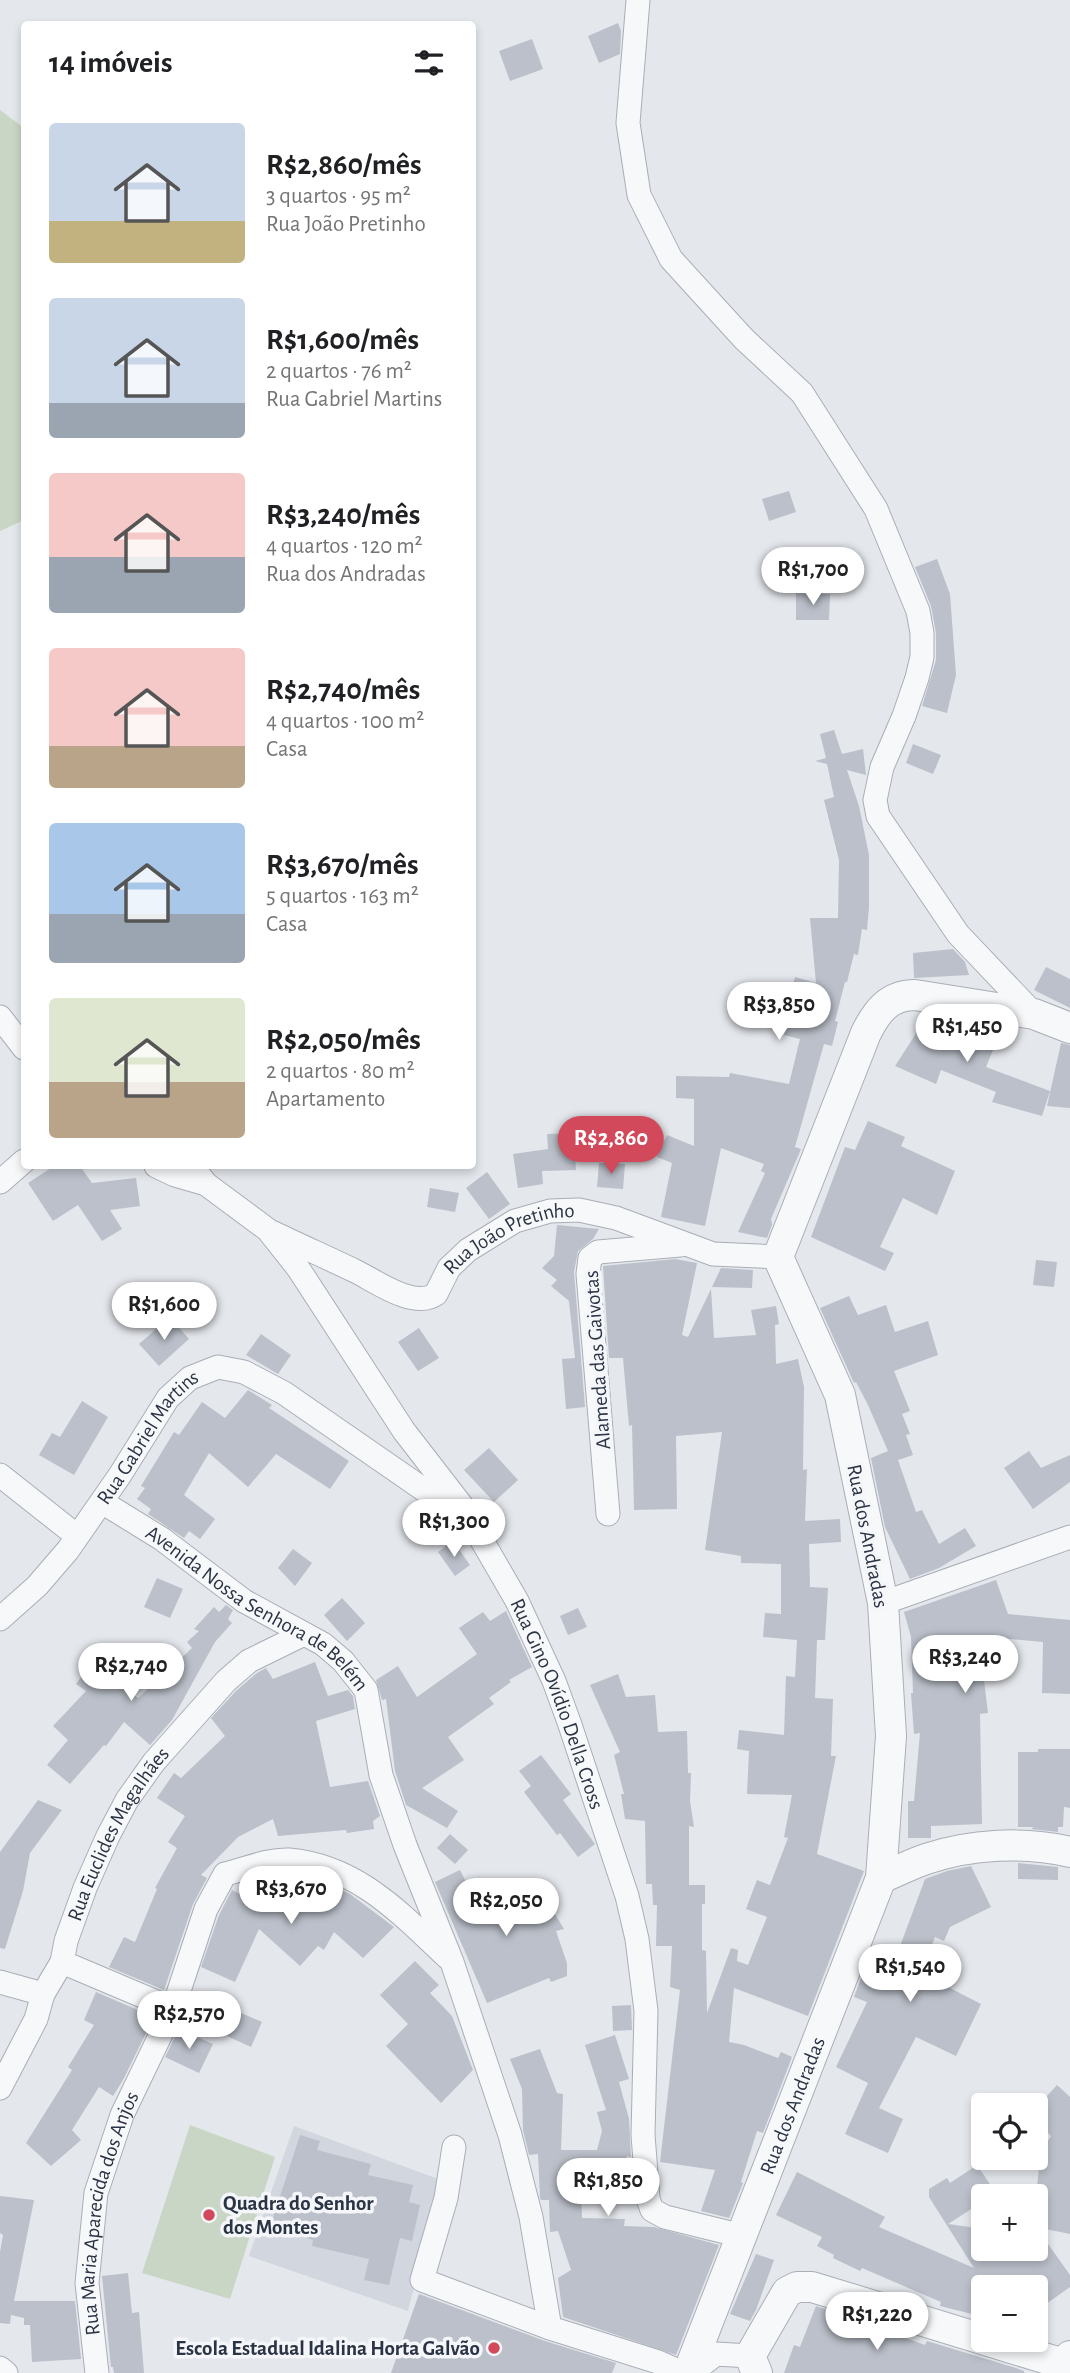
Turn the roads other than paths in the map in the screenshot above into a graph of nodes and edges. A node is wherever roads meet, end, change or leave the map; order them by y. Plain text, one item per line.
1 (638, 0) edge
2 (1034, 1014) junction
3 (0, 1017) edge
4 (1070, 1028) edge
5 (21, 1044) edge
6 (21, 1163) edge
7 (162, 1169) edge
8 (194, 1169) edge
9 (0, 1182) edge
10 (206, 1184) junction
11 (268, 1230) junction
12 (683, 1244) junction
13 (778, 1257) junction
14 (0, 1475) edge
15 (102, 1502) junction
16 (608, 1514) dead end
17 (474, 1525) junction
18 (77, 1536) junction
19 (1070, 1537) edge
20 (883, 1603) junction
21 (0, 1619) edge
22 (304, 1634) junction
23 (1070, 1852) edge
24 (881, 1878) junction
25 (62, 1962) junction
26 (452, 1962) junction
27 (0, 1982) edge
28 (43, 1994) junction
29 (173, 2009) junction
30 (0, 2088) edge
31 (454, 2147) dead end
32 (742, 2236) junction
33 (550, 2328) junction
34 (754, 2364) edge
35 (1068, 2365) edge
36 (0, 2368) edge
37 (6, 2373) edge
38 (97, 2373) edge
39 (683, 2373) edge
40 (689, 2373) edge

1 - 2 street
2 - 4 street
2 - 13 street
3 - 5 street
6 - 9 street
7 - 10 street
8 - 10 street, Rua Gino Ovídio Della Cross
10 - 11 street, Rua Gino Ovídio Della Cross
11 - 12 street, Rua João Pretinho
11 - 17 street, Rua Gino Ovídio Della Cross
12 - 13 street, Rua João Pretinho
12 - 16 street, Alameda das Gaivotas
13 - 20 street, Rua dos Andradas
14 - 18 street
15 - 17 street, Rua Gabriel Martins
15 - 18 street, Rua Gabriel Martins
15 - 22 street, Avenida Nossa Senhora de Belém
17 - 32 street, Rua Gino Ovídio Della Cross
18 - 21 street, Rua Gabriel Martins
19 - 20 street
20 - 24 street, Rua dos Andradas
22 - 25 street, Rua Euclides Magalhães
22 - 26 street, Avenida Nossa Senhora de Belém
23 - 24 street
24 - 32 street, Rua dos Andradas
25 - 28 street, Rua Euclides Magalhães
25 - 29 street
26 - 29 street, Rua Maria Aparecida dos Anjos
26 - 33 street, Avenida Nossa Senhora de Belém
27 - 28 street
28 - 30 street, Rua Euclides Magalhães
29 - 38 street, Rua Maria Aparecida dos Anjos
31 - 33 street
32 - 40 street, Rua dos Andradas
33 - 39 street
34 - 35 street
34 - 40 street
36 - 37 street

